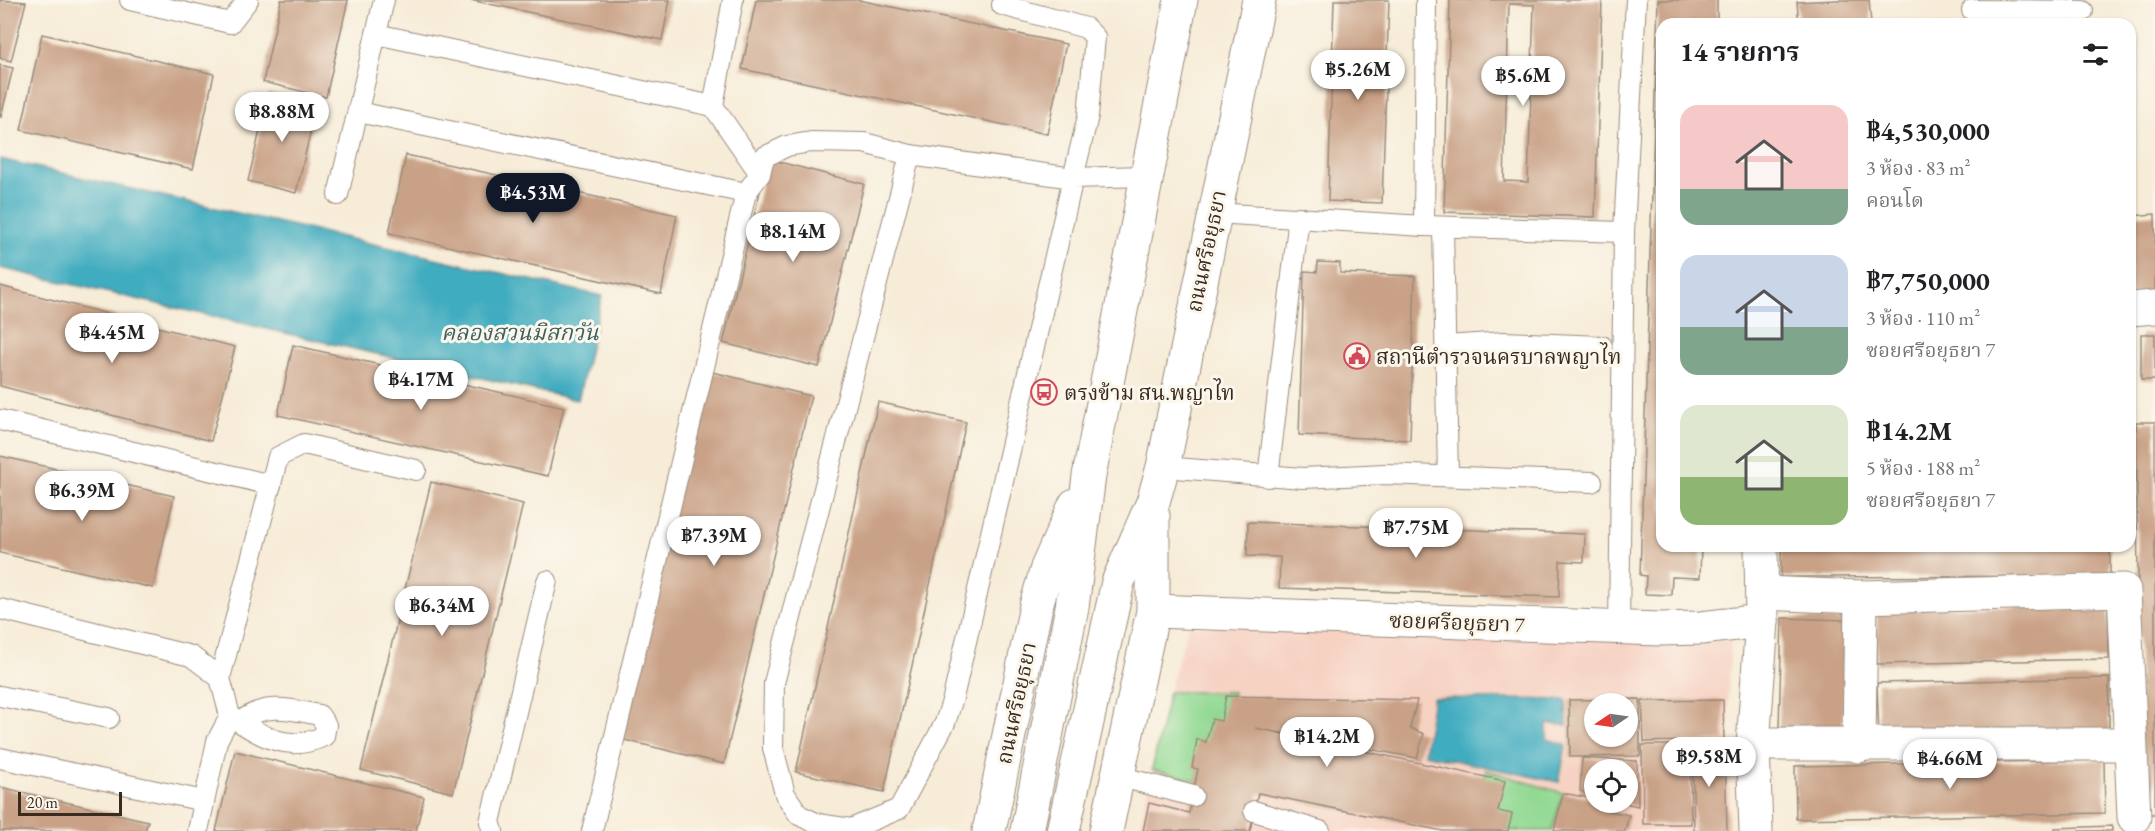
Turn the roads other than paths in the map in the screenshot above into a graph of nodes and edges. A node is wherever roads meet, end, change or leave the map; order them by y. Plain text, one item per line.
1 (130, 0) edge
2 (248, 0) edge
3 (384, 0) edge
4 (734, 0) edge
5 (1181, 0) edge
6 (1259, 0) edge
7 (1426, 0) edge
8 (1636, 0) edge
9 (1002, 5) dead end
10 (1971, 11) edge
11 (2082, 11) dead end
12 (376, 34) junction
13 (713, 106) junction
14 (358, 112) junction
15 (910, 155) junction
16 (760, 174) junction
17 (1146, 177) junction
18 (1073, 178) junction
19 (746, 193) junction
20 (338, 195) dead end
21 (1214, 213) junction
22 (1299, 217) junction
23 (1433, 226) junction
24 (1624, 232) junction
25 (2155, 306) edge
26 (2136, 308) edge
27 (1447, 346) junction
28 (1602, 346) dead end
29 (0, 420) edge
30 (1163, 467) junction
31 (416, 470) dead end
32 (1089, 476) junction
33 (1448, 476) junction
34 (1268, 477) junction
35 (1592, 482) dead end
36 (271, 485) junction
37 (1153, 502) junction
38 (1761, 552) edge
39 (548, 581) dead end
40 (1861, 597) junction
41 (1762, 607) junction
42 (0, 609) edge
43 (1153, 611) junction
44 (1619, 628) junction
45 (220, 678) junction
46 (0, 696) edge
47 (109, 718) dead end
48 (1753, 744) junction
49 (2130, 744) junction
50 (1859, 746) junction
51 (0, 758) edge
52 (1118, 776) junction
53 (1193, 796) dead end
54 (204, 801) junction
55 (1254, 811) dead end
56 (2134, 817) dead end
57 (198, 831) edge
58 (494, 831) edge
59 (592, 831) edge
60 (989, 831) edge
61 (1027, 831) edge
62 (1063, 831) edge
63 (1106, 831) edge
64 (1320, 831) edge
65 (1756, 831) edge

1 - 2 lane
3 - 12 lane
4 - 13 lane
5 - 17 main road, ถนนศรีอยุธยา
6 - 21 main road, ถนนศรีอยุธยา
7 - 23 lane
8 - 24 lane
9 - 18 lane
10 - 11 lane
12 - 13 lane
12 - 14 lane
13 - 16 lane
14 - 19 lane
14 - 20 lane
15 - 16 lane
15 - 18 lane
15 - 18 lane
16 - 19 lane
17 - 18 lane
17 - 32 main road, ถนนศรีอยุธยา
19 - 59 lane
21 - 22 lane
21 - 30 main road, ถนนศรีอยุธยา
22 - 23 lane
22 - 34 lane
23 - 24 lane
23 - 27 lane
24 - 44 lane
25 - 26 main road
27 - 28 lane
27 - 33 lane
29 - 36 lane
30 - 34 lane
30 - 37 main road, ถนนศรีอยุธยา
31 - 36 lane
32 - 60 main road, ถนนศรีอยุธยา
32 - 61 main road, ถนนศรีอยุธยา
33 - 34 lane
33 - 35 lane
36 - 45 lane
37 - 43 main road, ถนนศรีอยุธยา
37 - 62 main road, ถนนศรีอยุธยา
38 - 41 main road
39 - 58 lane
40 - 41 main road, ซอยศรีอยุธยา 7
40 - 49 main road, ซอยศรีอยุธยา 7
40 - 50 main road
41 - 44 main road, ซอยศรีอยุธยา 7
41 - 48 main road
42 - 45 lane
43 - 44 main road, ซอยศรีอยุธยา 7
43 - 52 main road, ถนนศรีอยุธยา
45 - 54 lane
46 - 47 lane
48 - 50 main road
48 - 65 main road
49 - 50 main road
49 - 56 main road
51 - 54 lane
52 - 53 lane
52 - 63 main road, ถนนศรีอยุธยา
54 - 57 lane
55 - 64 lane

